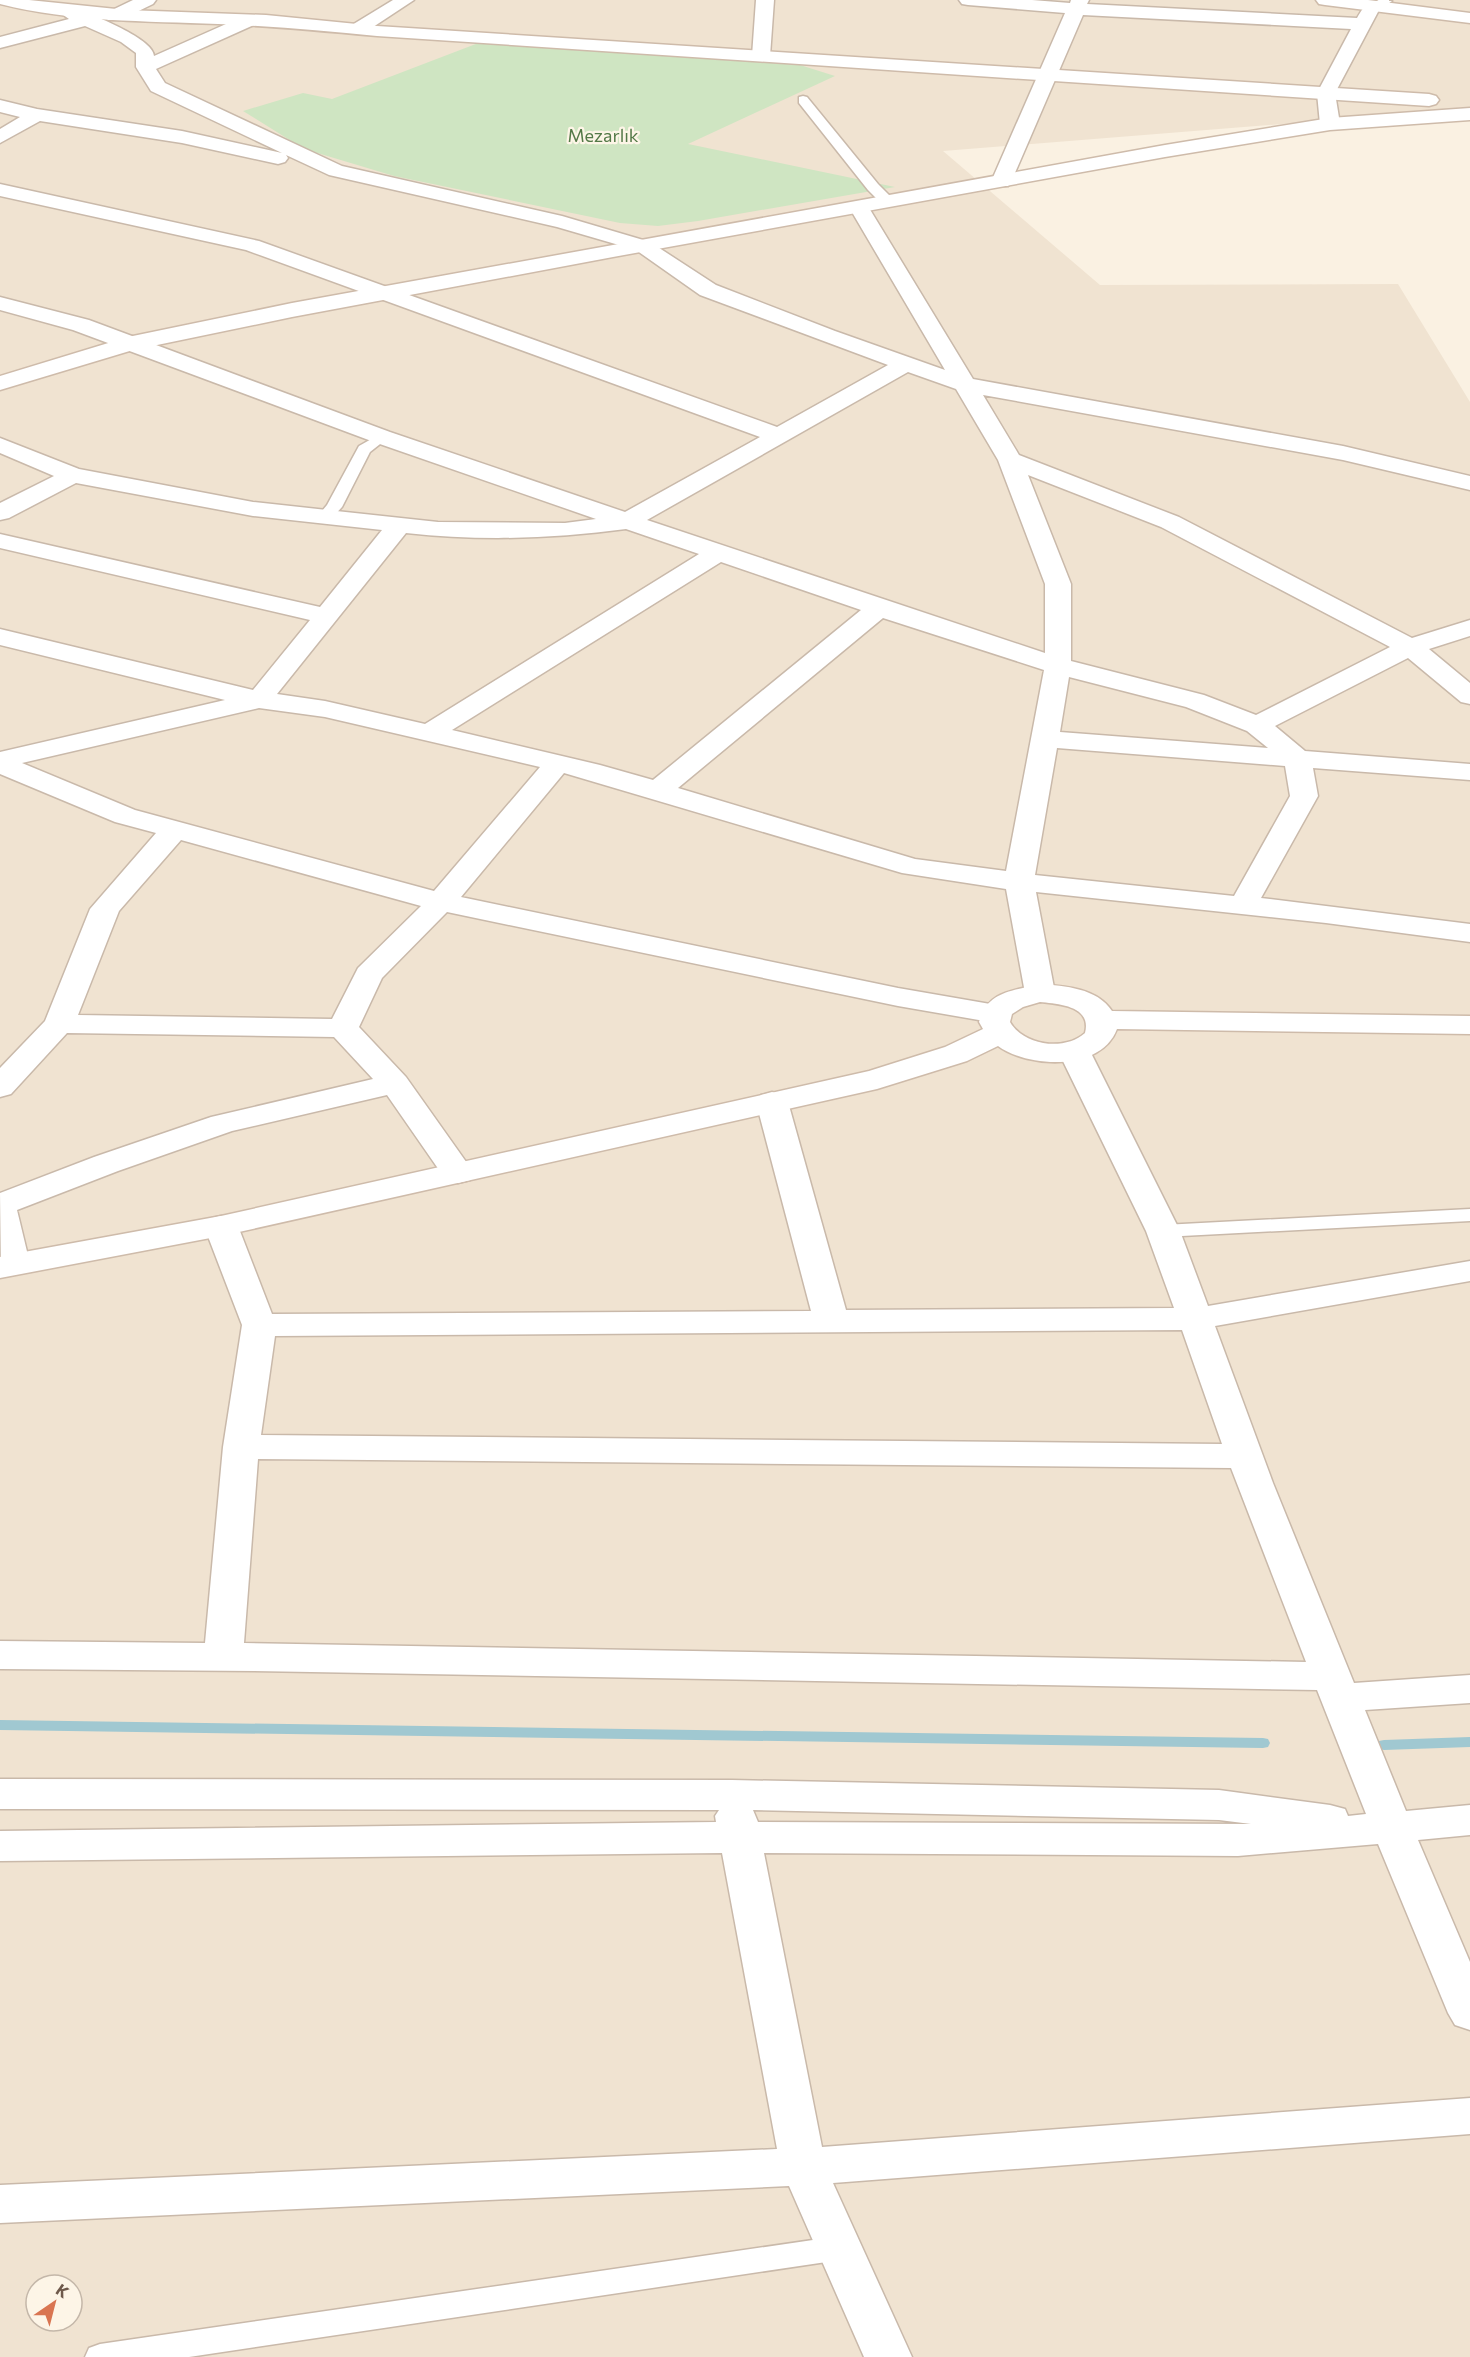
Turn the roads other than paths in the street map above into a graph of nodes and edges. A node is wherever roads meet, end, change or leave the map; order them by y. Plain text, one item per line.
1 (4, 0) edge
2 (147, 0) edge
3 (405, 0) edge
4 (765, 0) edge
5 (968, 0) edge
6 (1325, 0) edge
7 (1379, 2) edge
8 (1078, 4) edge
9 (1470, 9) edge
10 (77, 16) junction
11 (114, 16) junction
12 (1470, 18) edge
13 (250, 20) junction
14 (1364, 24) junction
15 (358, 29) junction
16 (0, 43) edge
17 (761, 56) junction
18 (145, 67) junction
19 (1047, 75) junction
20 (1326, 93) junction
21 (803, 100) dead end
22 (1470, 103) edge
23 (0, 106) edge
24 (1470, 114) edge
25 (37, 115) junction
26 (1330, 124) junction
27 (0, 137) edge
28 (336, 171) junction
29 (1001, 182) junction
30 (0, 190) edge
31 (888, 202) junction
32 (859, 207) junction
33 (643, 246) junction
34 (381, 293) junction
35 (0, 303) edge
36 (128, 344) junction
37 (906, 364) junction
38 (0, 383) edge
39 (966, 385) junction
40 (779, 436) junction
41 (381, 437) junction
42 (0, 445) edge
43 (1010, 460) junction
44 (73, 475) junction
45 (1470, 483) edge
46 (0, 513) edge
47 (325, 517) junction
48 (626, 522) junction
49 (399, 525) junction
50 (0, 541) edge
51 (718, 553) junction
52 (879, 608) junction
53 (326, 616) junction
54 (1470, 628) edge
55 (0, 637) edge
56 (1410, 647) junction
57 (1058, 666) junction
58 (1470, 696) edge
59 (259, 700) junction
60 (1257, 725) junction
61 (429, 733) junction
62 (1045, 739) junction
63 (1298, 759) junction
64 (0, 762) edge
65 (558, 763) junction
66 (1470, 772) edge
67 (658, 790) junction
68 (175, 829) junction
69 (1019, 882) junction
70 (441, 902) junction
71 (1243, 905) junction
72 (1470, 933) edge
73 (1040, 993) junction
74 (1103, 1020) junction
75 (997, 1023) junction
76 (59, 1024) junction
77 (1470, 1024) edge
78 (343, 1028) junction
79 (1074, 1051) junction
80 (395, 1084) junction
81 (0, 1087) edge
82 (772, 1102) junction
83 (458, 1173) junction
84 (0, 1207) edge
85 (1470, 1215) edge
86 (221, 1226) junction
87 (1163, 1231) junction
88 (7, 1266) edge
89 (1470, 1271) edge
90 (1195, 1319) junction
91 (831, 1321) junction
92 (259, 1325) junction
93 (241, 1447) junction
94 (1245, 1456) junction
95 (0, 1655) edge
96 (223, 1657) junction
97 (1336, 1687) junction
98 (1470, 1689) edge
99 (0, 1794) edge
100 (732, 1795) junction
101 (1470, 1820) edge
102 (1392, 1828) junction
103 (741, 1837) junction
104 (0, 1846) edge
105 (1470, 2013) edge
106 (1470, 2116) edge
107 (803, 2167) junction
108 (0, 2204) edge
109 (840, 2248) junction
110 (100, 2357) edge
111 (888, 2357) edge

1 - 10 street
2 - 11 street
3 - 15 street
4 - 17 street
5 - 8 street
6 - 7 street
7 - 9 street
7 - 12 street
7 - 14 street
8 - 14 street
8 - 19 street
10 - 11 street
10 - 16 street
10 - 18 street
11 - 13 street
13 - 15 street
13 - 18 street
14 - 20 street
15 - 17 street
17 - 19 street
18 - 28 street
19 - 20 street
19 - 29 street
20 - 22 street
20 - 26 street
21 - 31 lane
23 - 25 street
24 - 26 street
25 - 27 street
25 - 28 street
26 - 29 street
28 - 33 street
29 - 31 street
30 - 34 street
31 - 32 street
32 - 33 street
32 - 39 street
33 - 34 street
33 - 37 street
34 - 36 street
34 - 40 street
35 - 36 street
36 - 38 street
36 - 41 street
37 - 39 street
37 - 40 street
39 - 43 street
39 - 45 street
40 - 48 street
41 - 47 lane
41 - 48 street
42 - 44 street
43 - 56 street
43 - 57 street
44 - 46 street
44 - 47 street
47 - 49 street
48 - 49 street
48 - 51 street
49 - 53 street
50 - 53 street
51 - 52 street
51 - 61 street
52 - 57 street
52 - 67 street
53 - 59 street
54 - 56 street
55 - 59 street
56 - 58 street
56 - 60 street
57 - 60 street
57 - 62 street
59 - 61 street
59 - 64 street
60 - 63 street
61 - 65 street
62 - 63 street
62 - 69 street
63 - 66 street
63 - 71 street
64 - 68 street
65 - 67 street
65 - 70 street
67 - 69 street
68 - 70 street
68 - 76 street
69 - 71 street
69 - 73 street
70 - 75 street
70 - 78 street
71 - 72 street
73 - 74 street
73 - 75 street
74 - 77 street
74 - 79 street
75 - 79 street
75 - 82 street
76 - 78 street
76 - 81 street
78 - 80 street
79 - 87 street
80 - 83 street
80 - 84 street
82 - 83 street
82 - 91 street
83 - 86 street
84 - 88 street
85 - 87 lane
86 - 88 street
86 - 92 street
87 - 90 street
89 - 90 street
90 - 91 street
90 - 94 street
91 - 92 street
92 - 93 street
93 - 94 street
93 - 96 street
94 - 97 street
95 - 96 street
96 - 97 street
97 - 98 street
97 - 102 street
99 - 100 street
100 - 102 street
100 - 103 street
101 - 102 street
102 - 103 street
102 - 105 street
103 - 104 street
103 - 107 street
106 - 107 street
107 - 108 street
107 - 109 street
109 - 110 lane
109 - 111 street

